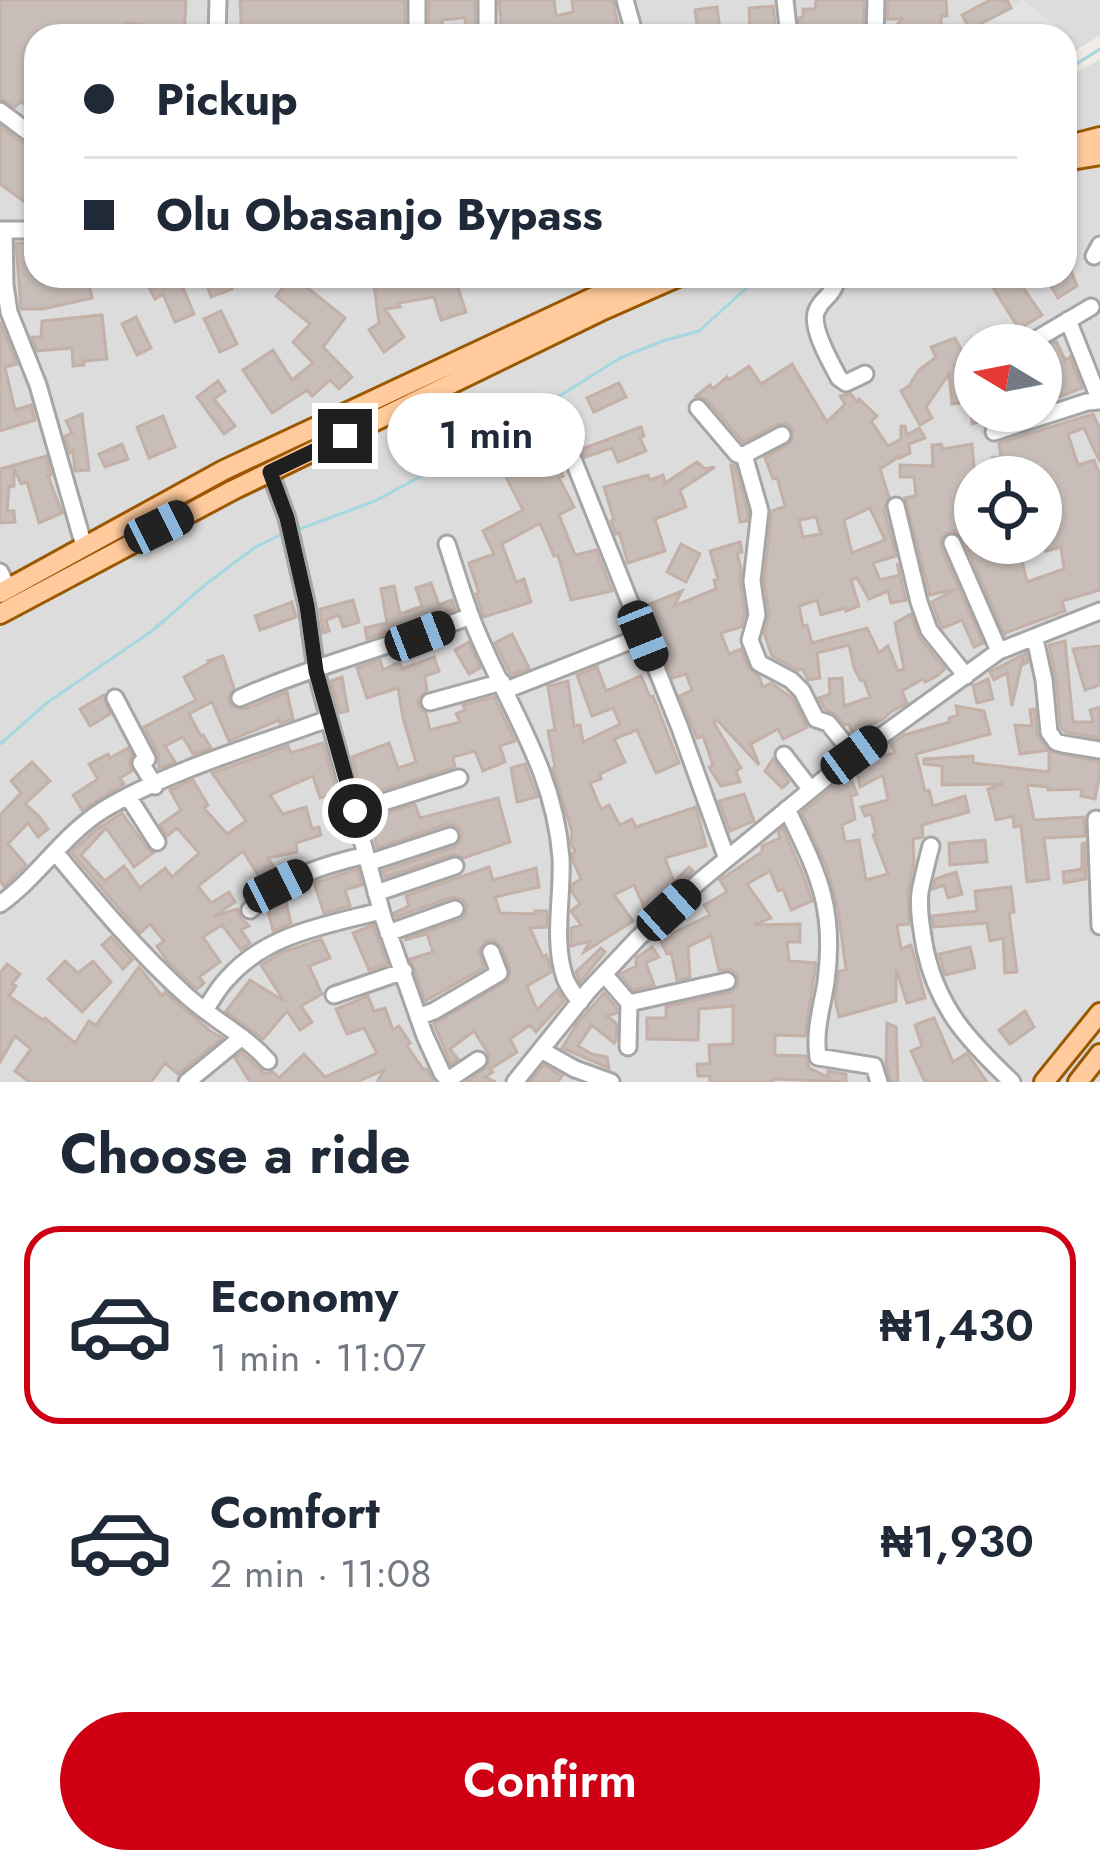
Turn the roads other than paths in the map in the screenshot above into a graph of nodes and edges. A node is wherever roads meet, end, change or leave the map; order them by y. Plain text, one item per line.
1 (0, 110) edge
2 (24, 129) edge
3 (2, 230) edge
4 (613, 288) edge
5 (653, 288) edge
6 (834, 288) edge
7 (1091, 307) dead end
8 (1068, 320) junction
9 (1061, 324) edge
10 (866, 374) dead end
11 (1100, 401) edge
12 (698, 408) dead end
13 (1062, 410) edge
14 (782, 435) dead end
15 (567, 444) dead end
16 (744, 455) junction
17 (270, 472) junction
18 (896, 506) dead end
19 (952, 542) dead end
20 (447, 544) dead end
21 (84, 546) junction
22 (3, 584) edge
23 (1100, 611) edge
24 (0, 614) edge
25 (471, 616) junction
26 (1073, 623) junction
27 (1100, 624) edge
28 (643, 636) junction
29 (1035, 639) junction
30 (999, 651) junction
31 (316, 671) junction
32 (966, 676) junction
33 (504, 686) junction
34 (115, 698) dead end
35 (240, 698) dead end
36 (430, 702) dead end
37 (328, 719) junction
38 (1100, 750) edge
39 (784, 755) dead end
40 (854, 755) junction
41 (458, 778) dead end
42 (154, 786) junction
43 (811, 790) junction
44 (129, 798) junction
45 (787, 809) junction
46 (355, 811) junction
47 (1096, 819) dead end
48 (450, 836) dead end
49 (157, 842) dead end
50 (931, 846) dead end
51 (56, 852) junction
52 (367, 859) junction
53 (728, 859) junction
54 (455, 866) dead end
55 (378, 902) junction
56 (0, 904) edge
57 (455, 909) dead end
58 (250, 910) dead end
59 (1100, 926) edge
60 (388, 933) junction
61 (491, 952) dead end
62 (404, 971) junction
63 (604, 974) junction
64 (727, 981) dead end
65 (334, 994) dead end
66 (580, 1002) junction
67 (628, 1003) junction
68 (205, 1010) junction
69 (1100, 1013) edge
70 (418, 1017) junction
71 (242, 1036) junction
72 (628, 1047) dead end
73 (541, 1050) junction
74 (1100, 1054) edge
75 (478, 1060) dead end
76 (268, 1061) dead end
77 (449, 1081) edge
78 (187, 1082) edge
79 (515, 1082) edge
80 (610, 1082) edge
81 (879, 1082) edge
82 (1012, 1082) edge
83 (1044, 1082) edge
84 (1078, 1082) edge

1 - 2 street
3 - 21 street
4 - 21 main road
5 - 17 main road
6 - 10 street
7 - 8 street
8 - 9 street
8 - 11 street
11 - 13 street
12 - 16 street
14 - 16 street
15 - 28 street
16 - 40 street
17 - 24 main road
17 - 31 street
18 - 32 street
19 - 30 street
20 - 25 street
21 - 22 main road
23 - 26 street
25 - 31 street
25 - 33 street
26 - 27 street
26 - 29 street
28 - 33 street
28 - 53 street
29 - 30 street
29 - 38 street
30 - 32 street
31 - 35 street
31 - 37 street
32 - 40 street
33 - 36 street
33 - 66 street
34 - 42 street
37 - 42 street
37 - 46 street
39 - 43 street
40 - 43 street
41 - 46 street
42 - 44 street
43 - 45 street
44 - 49 street
44 - 51 street
45 - 53 street
45 - 81 street
46 - 52 street
47 - 59 street
48 - 52 street
50 - 82 street
51 - 56 street
51 - 68 street
52 - 55 street
52 - 58 street
53 - 63 street
54 - 55 street
55 - 60 street
55 - 68 street
57 - 60 street
60 - 62 street
61 - 70 street
62 - 65 street
62 - 70 street
63 - 66 street
63 - 67 street
64 - 67 street
66 - 73 street
67 - 72 street
68 - 71 street
69 - 83 main road
70 - 77 street
71 - 76 street
71 - 78 street
73 - 79 street
73 - 80 street
74 - 84 main road
75 - 77 street

